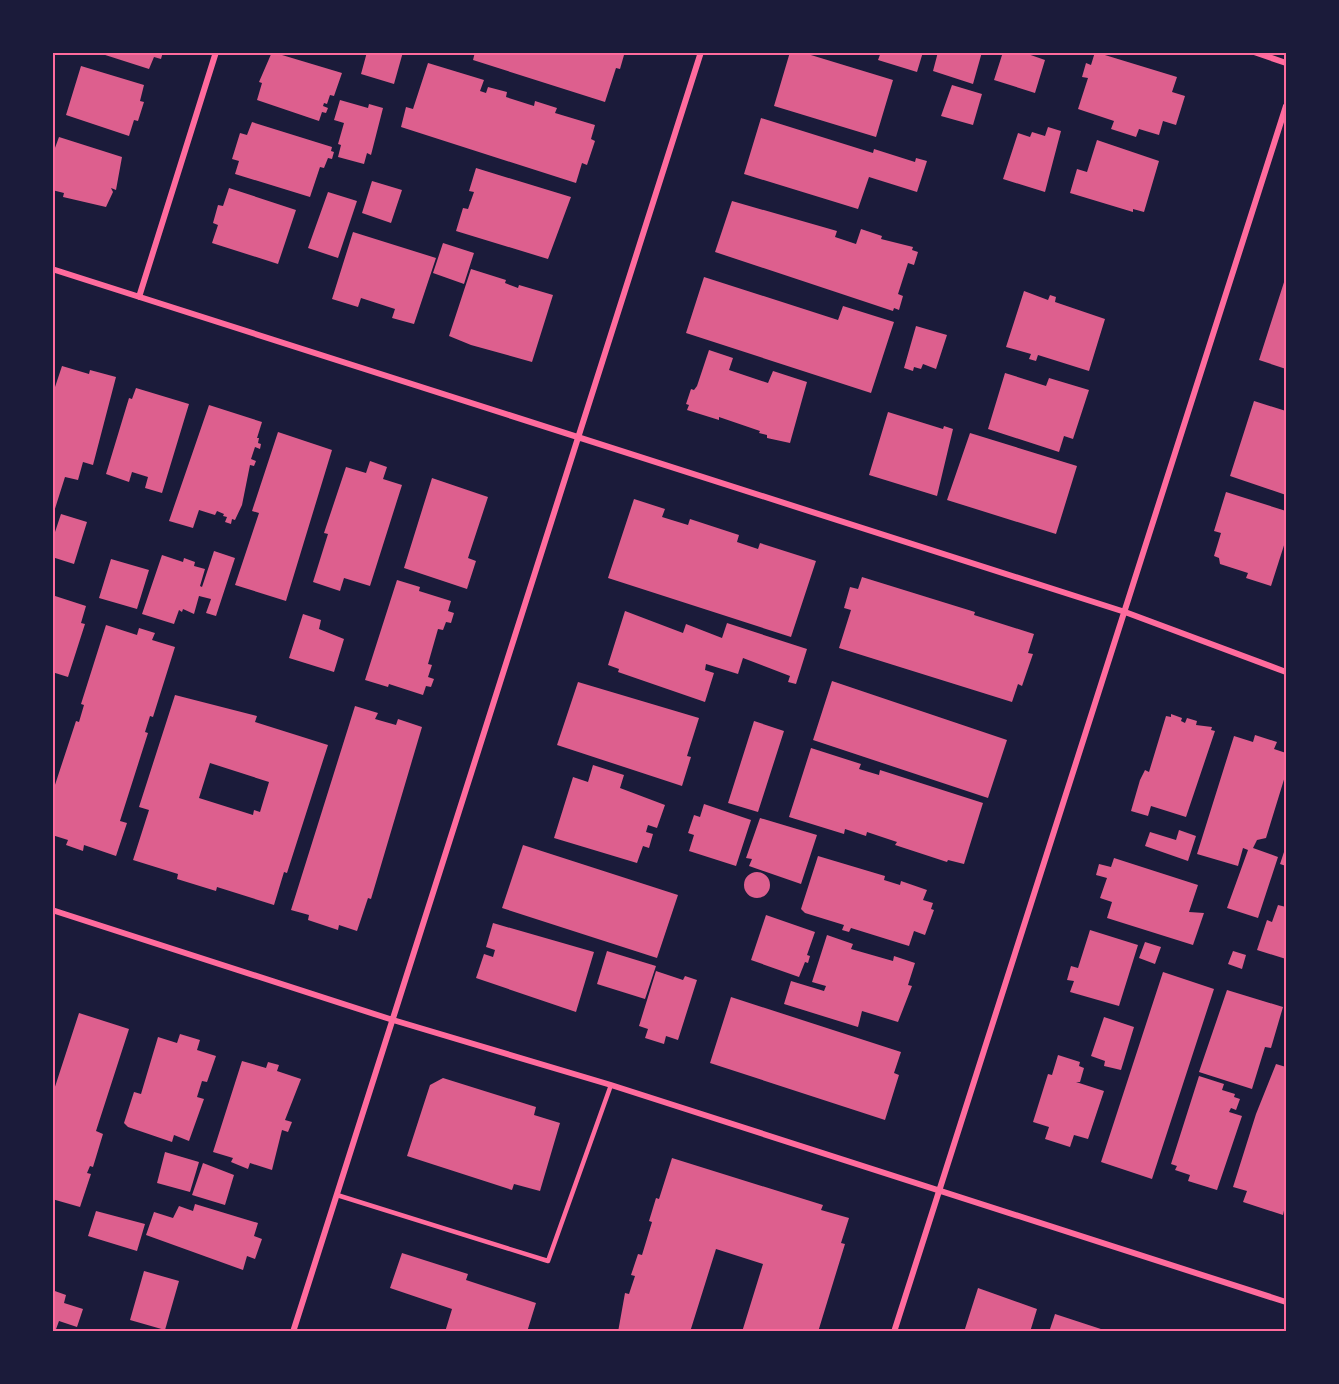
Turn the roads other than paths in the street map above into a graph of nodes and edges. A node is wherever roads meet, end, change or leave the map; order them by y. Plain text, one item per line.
1 (216, 52) edge
2 (701, 52) edge
3 (1254, 52) edge
4 (1287, 63) edge
5 (1287, 105) edge
6 (52, 269) edge
7 (139, 297) junction
8 (577, 436) junction
9 (1125, 612) junction
10 (1287, 672) edge
11 (52, 910) edge
12 (393, 1020) junction
13 (611, 1085) junction
14 (939, 1192) junction
15 (337, 1195) junction
16 (1287, 1302) edge
17 (293, 1332) edge
18 (894, 1332) edge

1 - 7 street
2 - 8 street
3 - 4 street
5 - 9 street
6 - 7 street
7 - 8 street
8 - 9 street
8 - 12 street
9 - 10 street
9 - 14 street
11 - 12 street
12 - 13 street
12 - 15 street
13 - 14 street
13 - 15 lane
14 - 16 street
14 - 18 street
15 - 17 street

